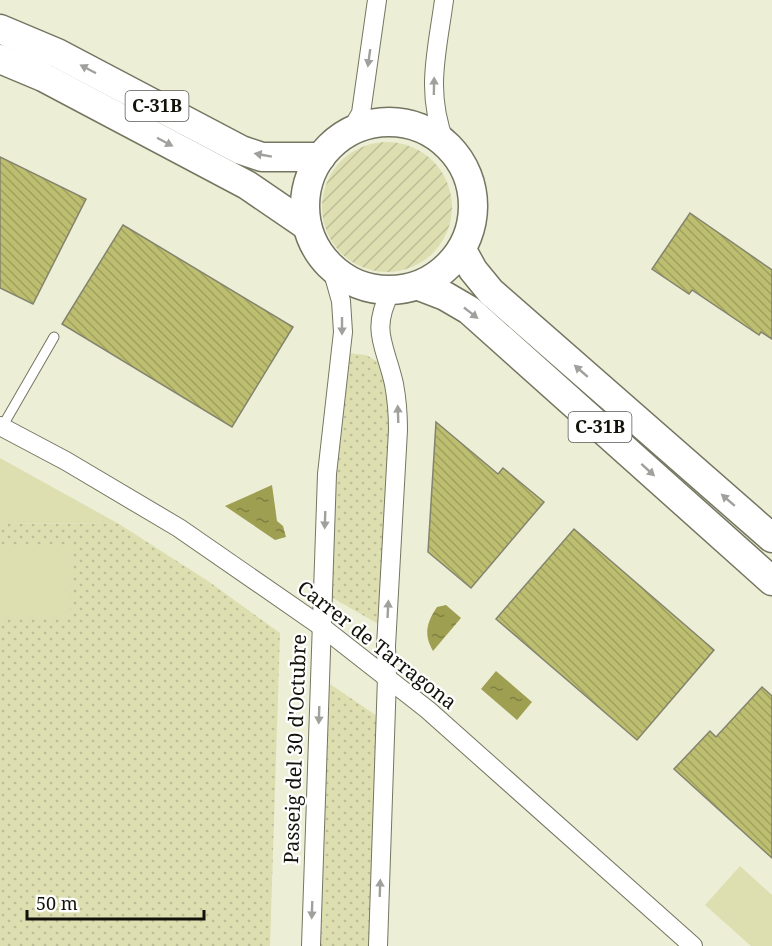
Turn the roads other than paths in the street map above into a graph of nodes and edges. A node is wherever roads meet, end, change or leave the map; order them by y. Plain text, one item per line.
1 (377, 0) edge
2 (444, 0) edge
3 (0, 29) edge
4 (0, 59) edge
5 (350, 132) junction
6 (445, 143) junction
7 (321, 157) junction
8 (307, 226) junction
9 (462, 250) junction
10 (332, 269) junction
11 (419, 286) junction
12 (392, 291) junction
13 (54, 337) dead end
14 (1, 427) edge
15 (772, 538) edge
16 (772, 581) edge
17 (322, 627) junction
18 (387, 677) junction
19 (311, 946) edge
20 (378, 946) edge
21 (693, 946) edge

1 -> 5 street
6 -> 2 street
7 -> 3 main road, C-31B
4 -> 8 main road, C-31B
5 - 6 main road
5 - 7 main road
6 - 9 main road
7 - 8 main road
8 - 10 main road
9 - 11 main road
15 -> 9 main road, C-31B
10 - 12 main road
10 -> 17 street, Passeig del 30 d'Octubre
11 - 12 main road
11 -> 16 main road, C-31B
18 -> 12 street
13 - 14 lane
14 - 17 street, Carrer de Tarragona
17 - 18 street, Carrer de Tarragona
17 -> 19 street, Passeig del 30 d'Octubre
20 -> 18 street
18 - 21 street, Carrer de Tarragona

